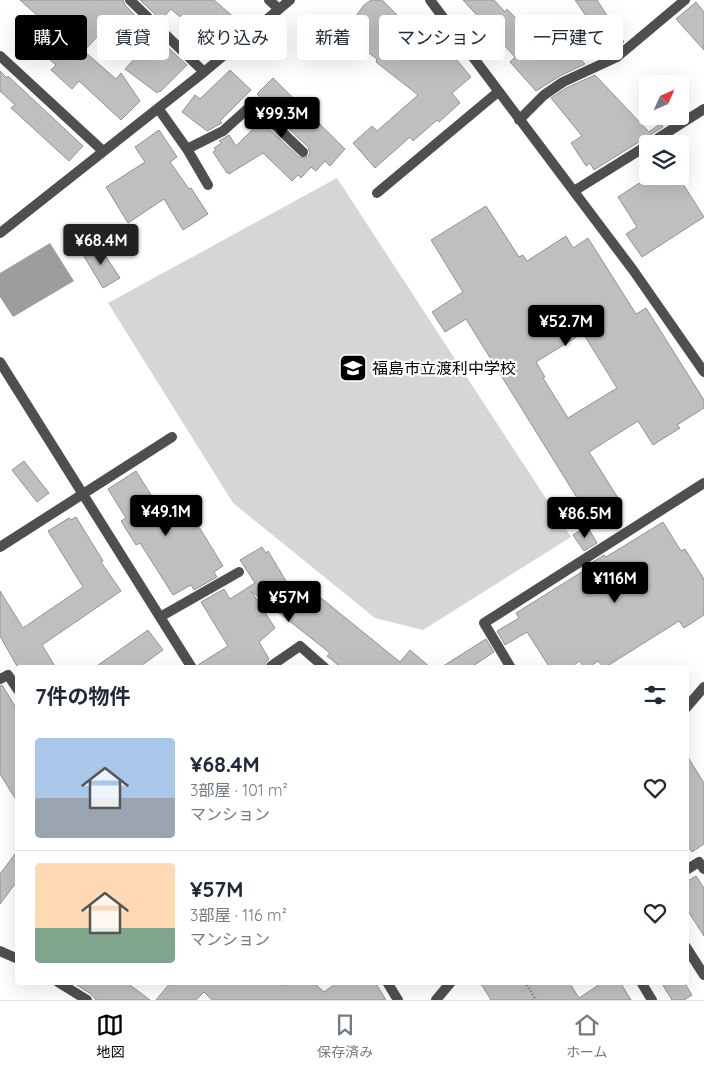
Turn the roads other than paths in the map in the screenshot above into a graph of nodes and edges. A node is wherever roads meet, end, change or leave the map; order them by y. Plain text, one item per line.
1 (130, 0) edge
2 (269, 0) edge
3 (290, 0) edge
4 (430, 0) edge
5 (685, 0) edge
6 (279, 9) junction
7 (0, 56) edge
8 (204, 72) junction
9 (498, 92) junction
10 (158, 108) junction
11 (704, 109) edge
12 (519, 120) junction
13 (662, 135) edge
14 (187, 149) junction
15 (639, 150) edge
16 (103, 151) junction
17 (302, 152) dead end
18 (208, 185) dead end
19 (574, 191) junction
20 (377, 193) dead end
21 (0, 233) edge
22 (0, 362) edge
23 (704, 372) edge
24 (172, 438) dead end
25 (704, 484) edge
26 (84, 494) junction
27 (0, 547) edge
28 (239, 572) dead end
29 (160, 617) junction
30 (190, 665) edge
31 (272, 665) edge
32 (322, 665) edge
33 (508, 665) edge
34 (0, 680) edge
35 (15, 686) edge
36 (704, 687) edge
37 (689, 704) edge
38 (689, 868) edge
39 (704, 869) edge
40 (0, 951) edge
41 (689, 952) edge
42 (15, 958) edge
43 (704, 975) edge
44 (62, 985) edge
45 (389, 985) edge
46 (448, 985) edge
47 (643, 985) edge
48 (87, 1000) edge
49 (398, 1000) edge
50 (436, 1000) edge
51 (652, 1000) edge

1 - 8 street
2 - 6 street
3 - 6 street
4 - 9 street
5 - 12 street
6 - 8 street
7 - 16 street
8 - 10 street
9 - 12 street
9 - 20 street
10 - 14 street
10 - 16 street
11 - 13 street
12 - 19 street
14 - 17 street
14 - 18 street
15 - 19 street
16 - 21 street
19 - 23 street
22 - 26 street
24 - 26 street
25 - 33 street
26 - 27 street
26 - 29 street
28 - 29 street
29 - 30 street
31 - 32 street
34 - 35 street
36 - 37 street
38 - 39 street
40 - 42 street
41 - 43 street
44 - 48 street
45 - 49 street
46 - 50 street
47 - 51 street

